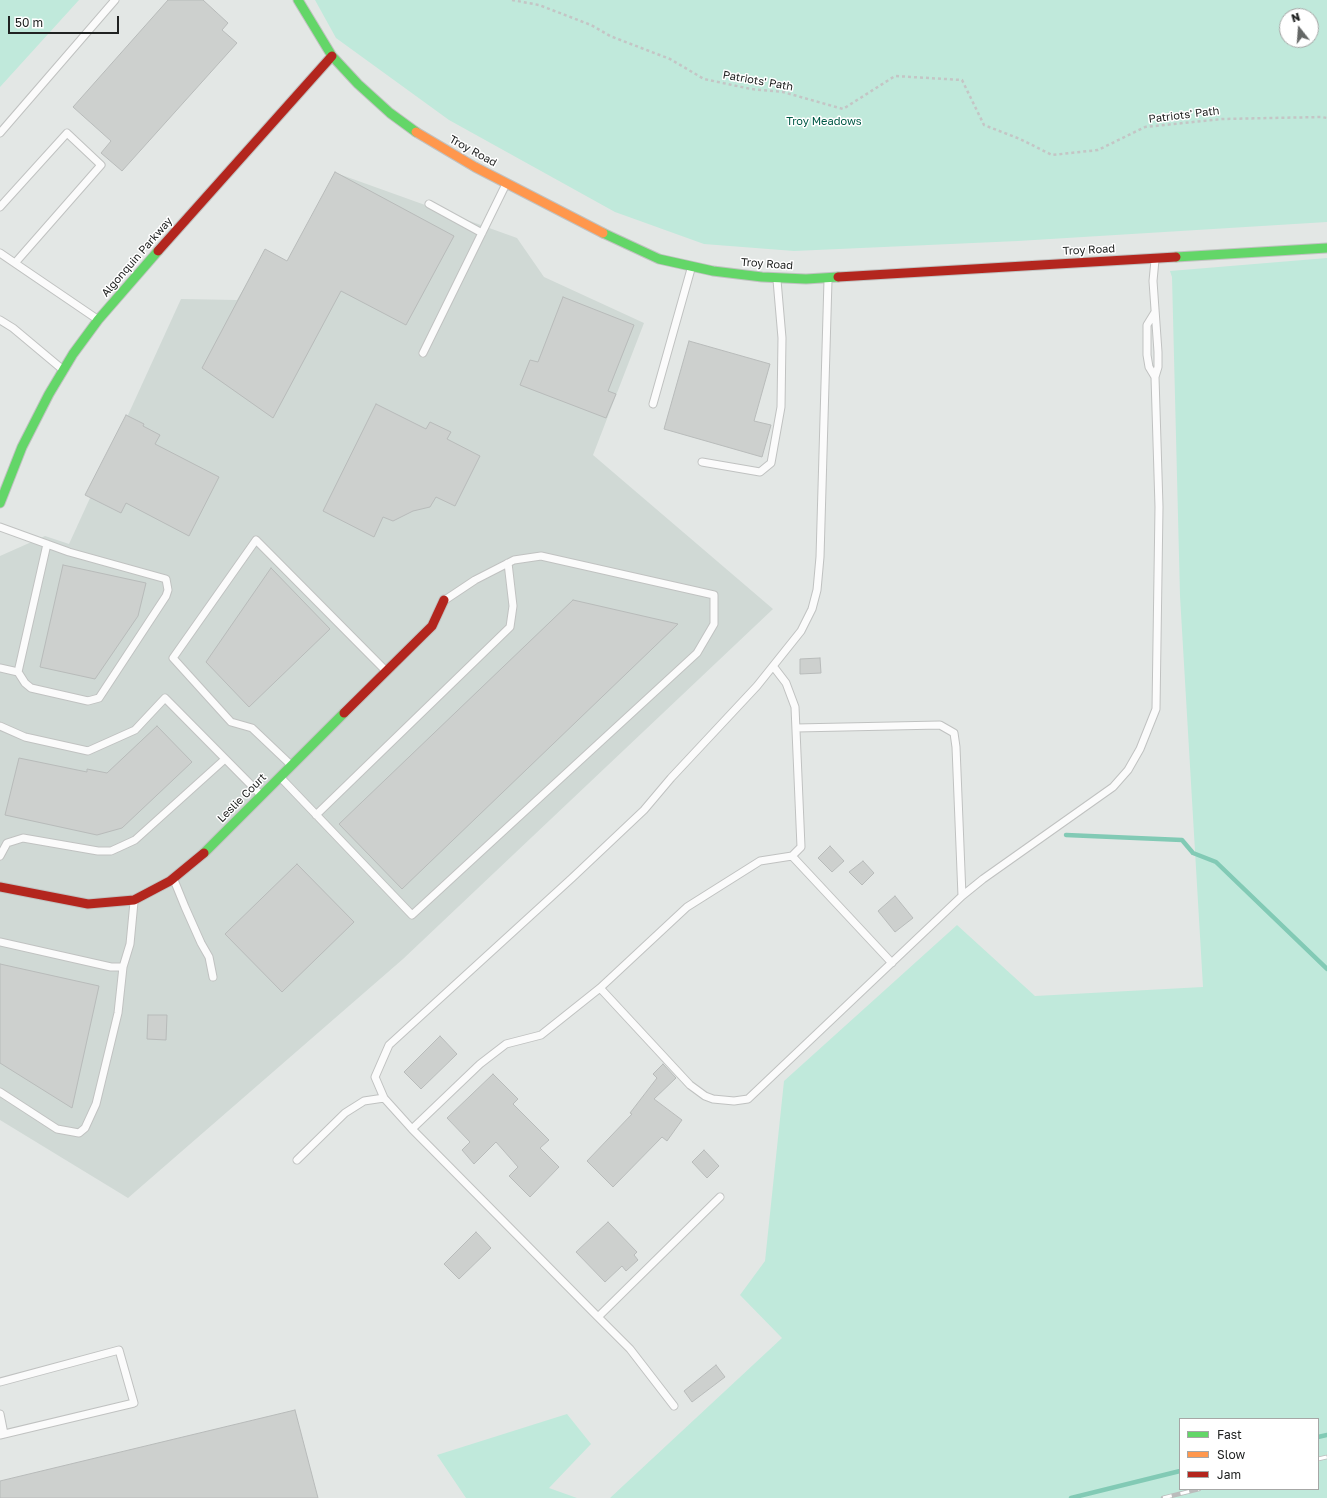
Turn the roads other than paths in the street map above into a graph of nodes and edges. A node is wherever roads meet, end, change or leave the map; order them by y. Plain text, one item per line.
1 (115, 0) edge
2 (298, 0) edge
3 (332, 56) junction
4 (0, 133) edge
5 (507, 183) junction
6 (429, 204) dead end
7 (0, 207) edge
8 (482, 233) junction
9 (1327, 248) edge
10 (0, 253) edge
11 (1155, 258) junction
12 (15, 263) junction
13 (691, 266) junction
14 (777, 278) junction
15 (828, 278) junction
16 (1155, 312) junction
17 (0, 320) edge
18 (98, 320) junction
19 (423, 352) dead end
20 (63, 370) junction
21 (1155, 377) junction
22 (653, 404) dead end
23 (702, 462) dead end
24 (2, 492) edge
25 (0, 503) edge
26 (0, 527) edge
27 (47, 544) junction
28 (508, 563) junction
29 (444, 600) joint
30 (773, 666) junction
31 (0, 668) edge
32 (387, 671) junction
33 (18, 672) junction
34 (0, 726) edge
35 (796, 728) junction
36 (225, 759) junction
37 (292, 766) junction
38 (280, 777) junction
39 (262, 796) junction
40 (316, 815) junction
41 (0, 856) edge
42 (792, 856) junction
43 (174, 878) junction
44 (0, 887) edge
45 (962, 896) junction
46 (134, 900) junction
47 (0, 942) edge
48 (892, 963) junction
49 (123, 967) junction
50 (213, 977) dead end
51 (600, 988) junction
52 (0, 1092) edge
53 (384, 1098) junction
54 (412, 1129) junction
55 (297, 1160) dead end
56 (720, 1197) dead end
57 (598, 1317) junction
58 (0, 1382) edge
59 (674, 1406) dead end
60 (0, 1414) edge
61 (2, 1435) edge

1 - 4 lane
2 - 3 street, Troy Road
3 - 5 street, Troy Road
3 - 18 street, Algonquin Parkway
5 - 8 lane
5 - 13 street, Troy Road
6 - 8 lane
7 - 12 lane
8 - 19 lane
9 - 11 street, Troy Road
10 - 12 lane
11 - 15 street, Troy Road
11 - 16 lane
12 - 18 lane
13 - 14 street, Troy Road
13 - 22 lane
14 - 15 street, Troy Road
14 - 23 lane
15 - 30 lane
16 - 21 lane
16 - 21 lane
17 - 20 lane
18 - 20 street, Algonquin Parkway
20 - 24 street, Algonquin Parkway
21 - 45 lane
24 - 25 street, Algonquin Parkway
26 - 27 lane
27 - 33 lane
27 - 33 lane
28 - 29 lane
28 - 40 lane
28 - 40 lane
29 - 32 street, Leslie Court
30 - 35 lane
30 - 53 lane
31 - 33 lane
32 - 37 street, Leslie Court
32 - 37 lane
34 - 36 lane
35 - 42 lane
35 - 45 lane
36 - 39 lane
36 - 41 lane
37 - 38 street, Leslie Court
38 - 39 street, Leslie Court
38 - 40 lane
39 - 43 street, Leslie Court
42 - 48 lane
42 - 51 lane
43 - 46 street, Leslie Court
43 - 50 lane
44 - 46 street, Leslie Court
45 - 48 lane
46 - 49 lane
47 - 49 lane
48 - 51 lane
49 - 52 lane
51 - 54 lane
53 - 54 lane
53 - 55 lane
54 - 57 lane
56 - 57 lane
57 - 59 lane
58 - 61 lane
60 - 61 lane

